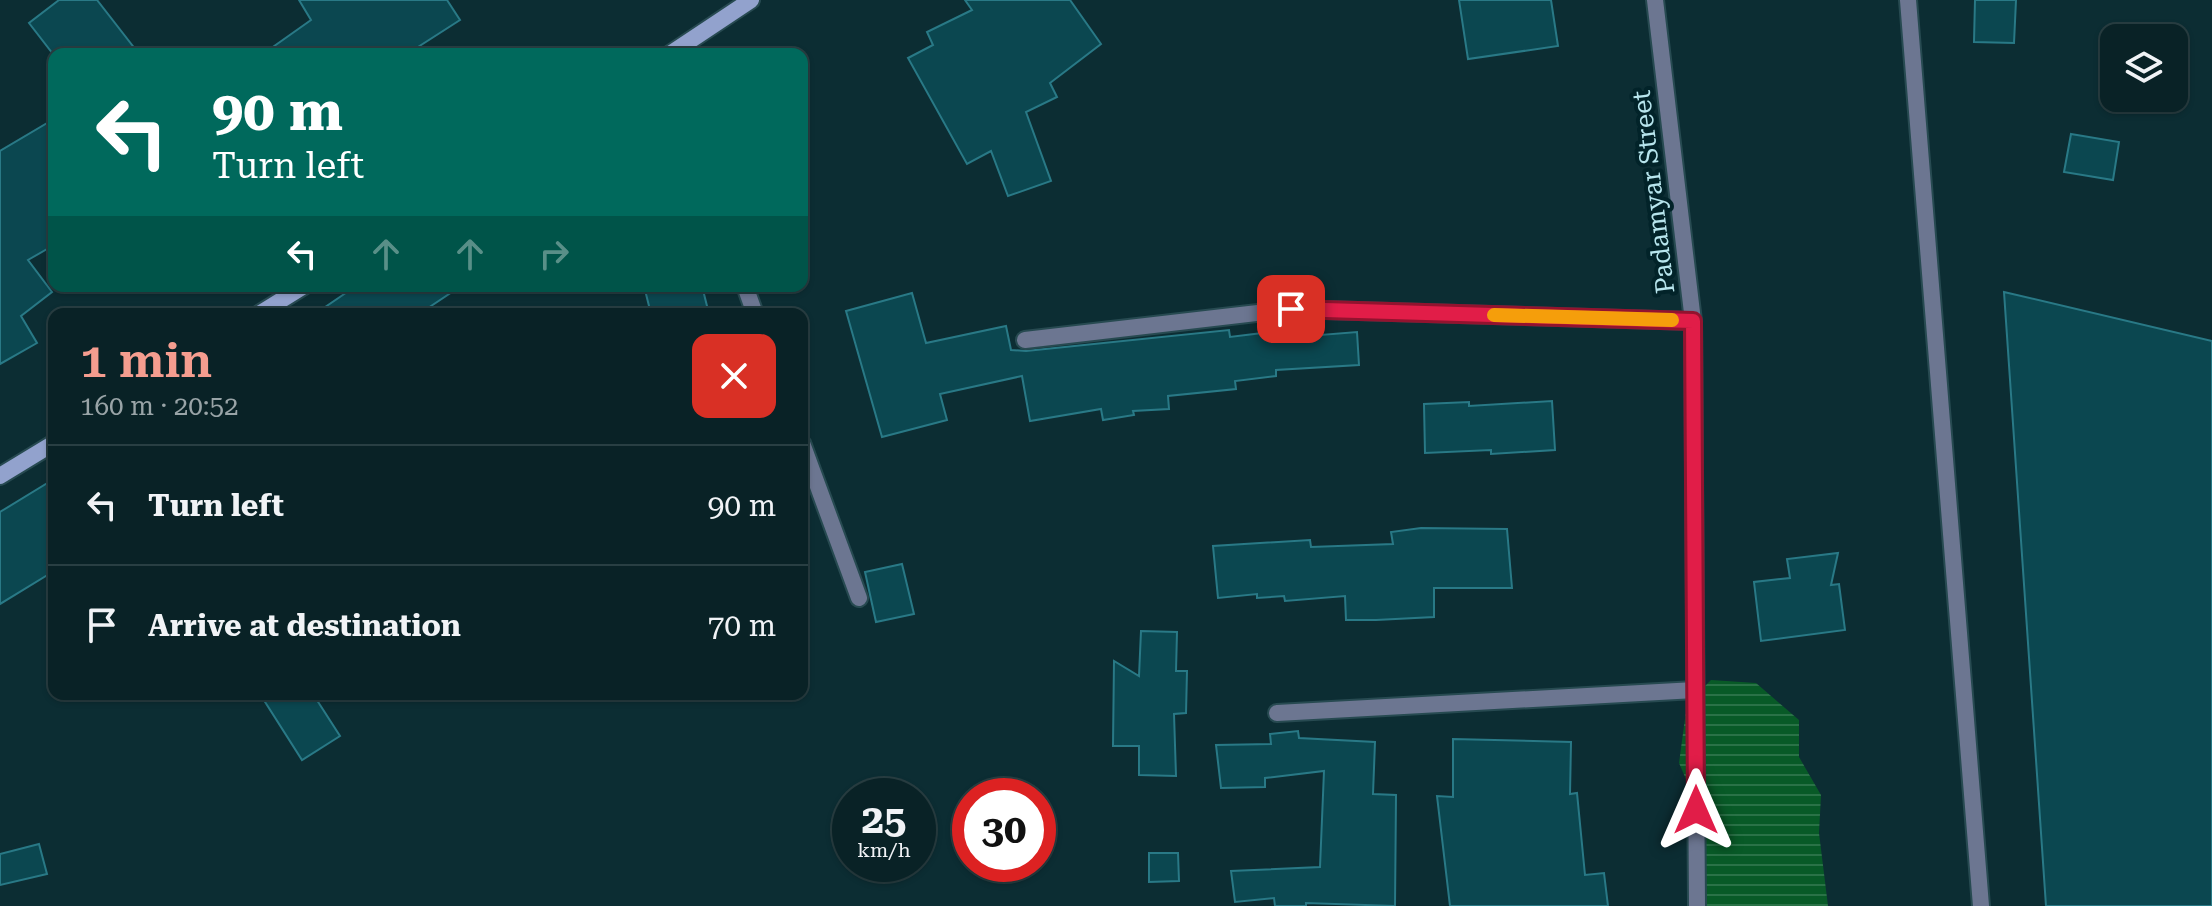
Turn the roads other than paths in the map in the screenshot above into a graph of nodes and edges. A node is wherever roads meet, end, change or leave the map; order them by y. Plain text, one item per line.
1 (751, 0) edge
2 (1655, 0) edge
3 (1908, 0) edge
4 (679, 48) edge
5 (294, 292) edge
6 (269, 308) edge
7 (1693, 321) junction
8 (1025, 340) dead end
9 (48, 447) edge
10 (808, 459) edge
11 (0, 476) edge
12 (859, 598) dead end
13 (1695, 690) junction
14 (1277, 713) dead end
15 (1697, 906) edge
16 (1981, 906) edge

1 - 4 street
2 - 7 street, Padamyar Street
3 - 16 street
5 - 6 street
7 - 8 street
7 - 13 street, Padamyar Street
9 - 11 street
10 - 12 street
13 - 14 street
13 - 15 street, Padamyar Street

